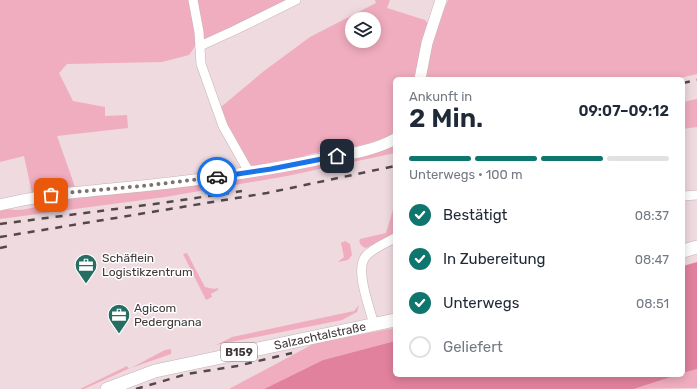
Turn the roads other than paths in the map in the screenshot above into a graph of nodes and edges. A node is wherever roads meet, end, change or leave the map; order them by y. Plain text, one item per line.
1 (192, 0) edge
2 (296, 0) edge
3 (441, 0) edge
4 (200, 46) junction
5 (420, 77) edge
6 (393, 140) edge
7 (250, 172) junction
8 (697, 195) edge
9 (685, 196) edge
10 (0, 205) edge
11 (393, 239) edge
12 (697, 247) edge
13 (685, 250) edge
14 (393, 320) edge
15 (374, 325) junction
16 (107, 389) edge

1 - 4 street
2 - 4 street
3 - 5 street
4 - 7 street
6 - 7 street
7 - 10 street
8 - 9 street
11 - 15 street
12 - 13 main road
14 - 15 main road, Salzachtalstraße / B159
15 - 16 main road, Salzachtalstraße / B159

